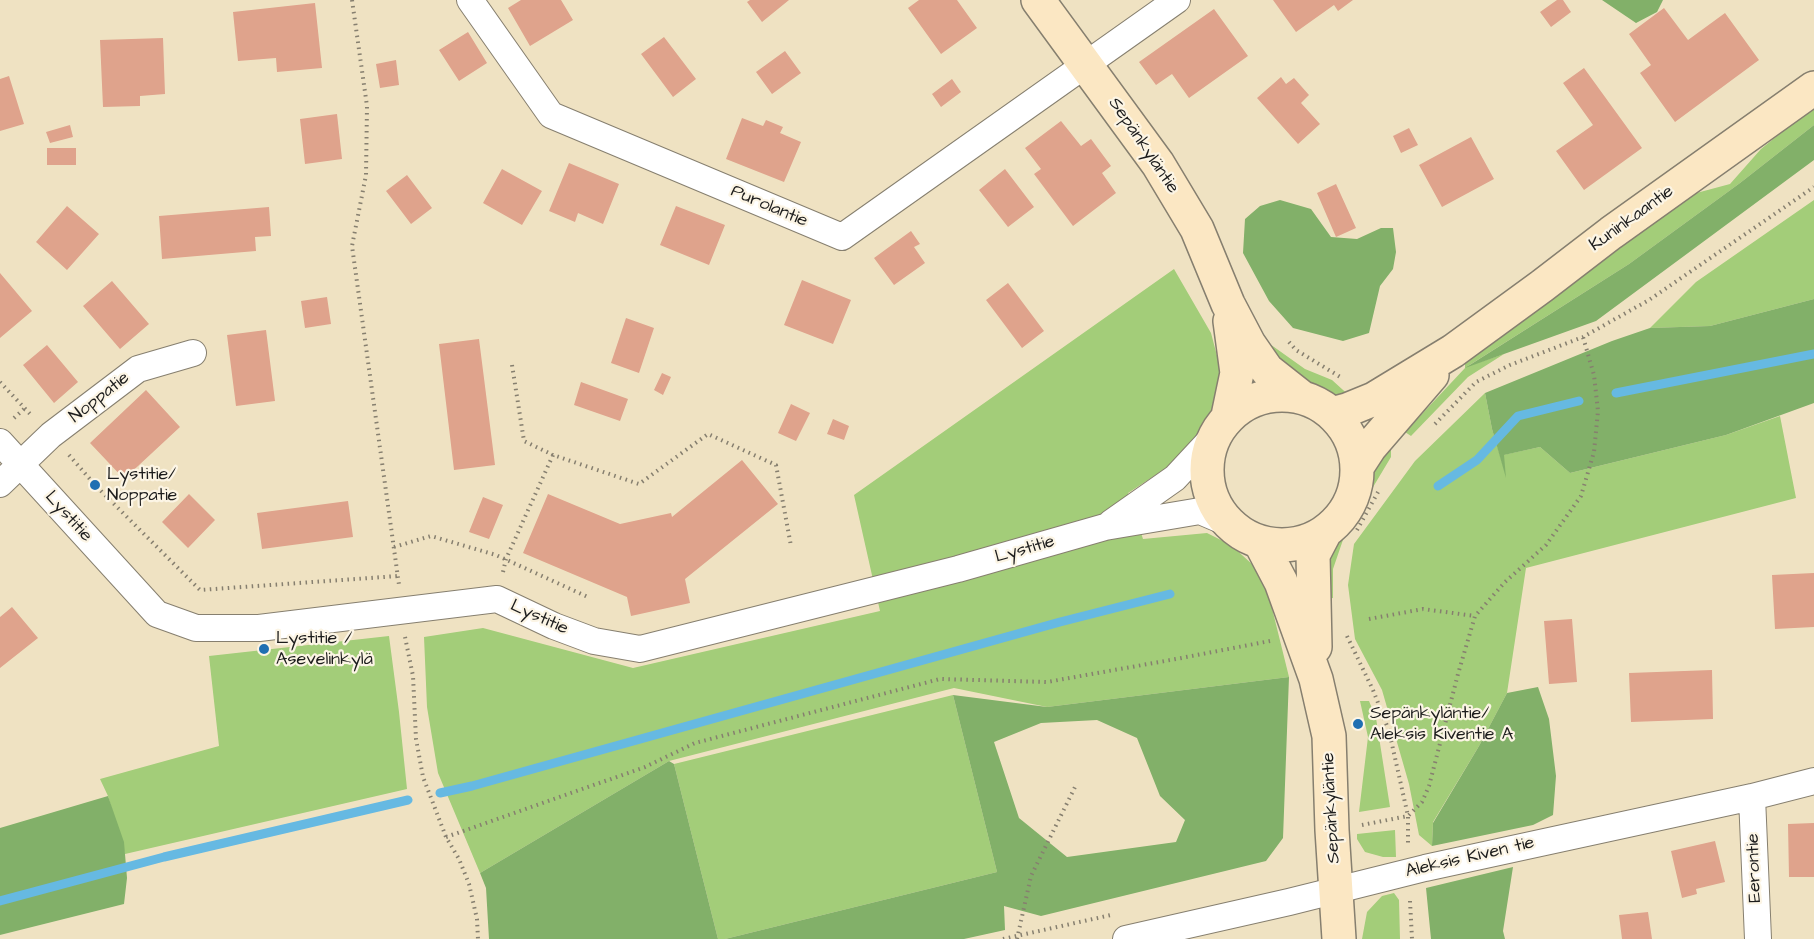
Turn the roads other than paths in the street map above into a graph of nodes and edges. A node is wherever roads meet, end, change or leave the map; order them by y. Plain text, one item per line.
1 (470, 0) edge
2 (1038, 0) edge
3 (1177, 0) edge
4 (1086, 64) junction
5 (1814, 88) edge
6 (1228, 304) junction
7 (1452, 351) junction
8 (193, 353) dead end
9 (1300, 396) junction
10 (1332, 414) junction
11 (1221, 426) junction
12 (0, 442) edge
13 (21, 465) junction
14 (1369, 477) junction
15 (0, 484) edge
16 (1228, 523) junction
17 (1106, 527) junction
18 (1340, 533) junction
19 (1260, 542) junction
20 (1316, 679) junction
21 (1814, 782) edge
22 (1752, 797) junction
23 (1336, 890) junction
24 (1126, 939) edge
25 (1339, 939) edge
26 (1758, 939) edge

1 - 4 street, Purolantie
2 - 4 main road, Sepänkyläntie
3 - 4 street
4 - 6 main road, Sepänkyläntie
5 - 7 main road, Kuninkaantie
6 - 9 main road, Sepänkyläntie
6 - 11 main road, Sepänkyläntie
7 - 10 main road, Kuninkaantie
7 - 14 main road, Kuninkaantie
8 - 13 street, Noppatie
9 - 10 main road
9 - 11 main road
10 - 14 main road
11 - 16 main road
11 - 17 street, Lystitie
12 - 13 street, Lystitie
13 - 15 street, Noppatie
13 - 17 street, Lystitie
14 - 18 main road
16 - 17 street, Lystitie
16 - 19 main road
18 - 19 main road
18 - 20 main road, Sepänkyläntie
19 - 20 main road, Sepänkyläntie
20 - 23 main road, Sepänkyläntie
21 - 22 street, Aleksis Kiven tie
22 - 23 street, Aleksis Kiven tie
22 - 26 street, Eerontie
23 - 24 street, Aleksis Kiven tie
23 - 25 main road, Sepänkyläntie

